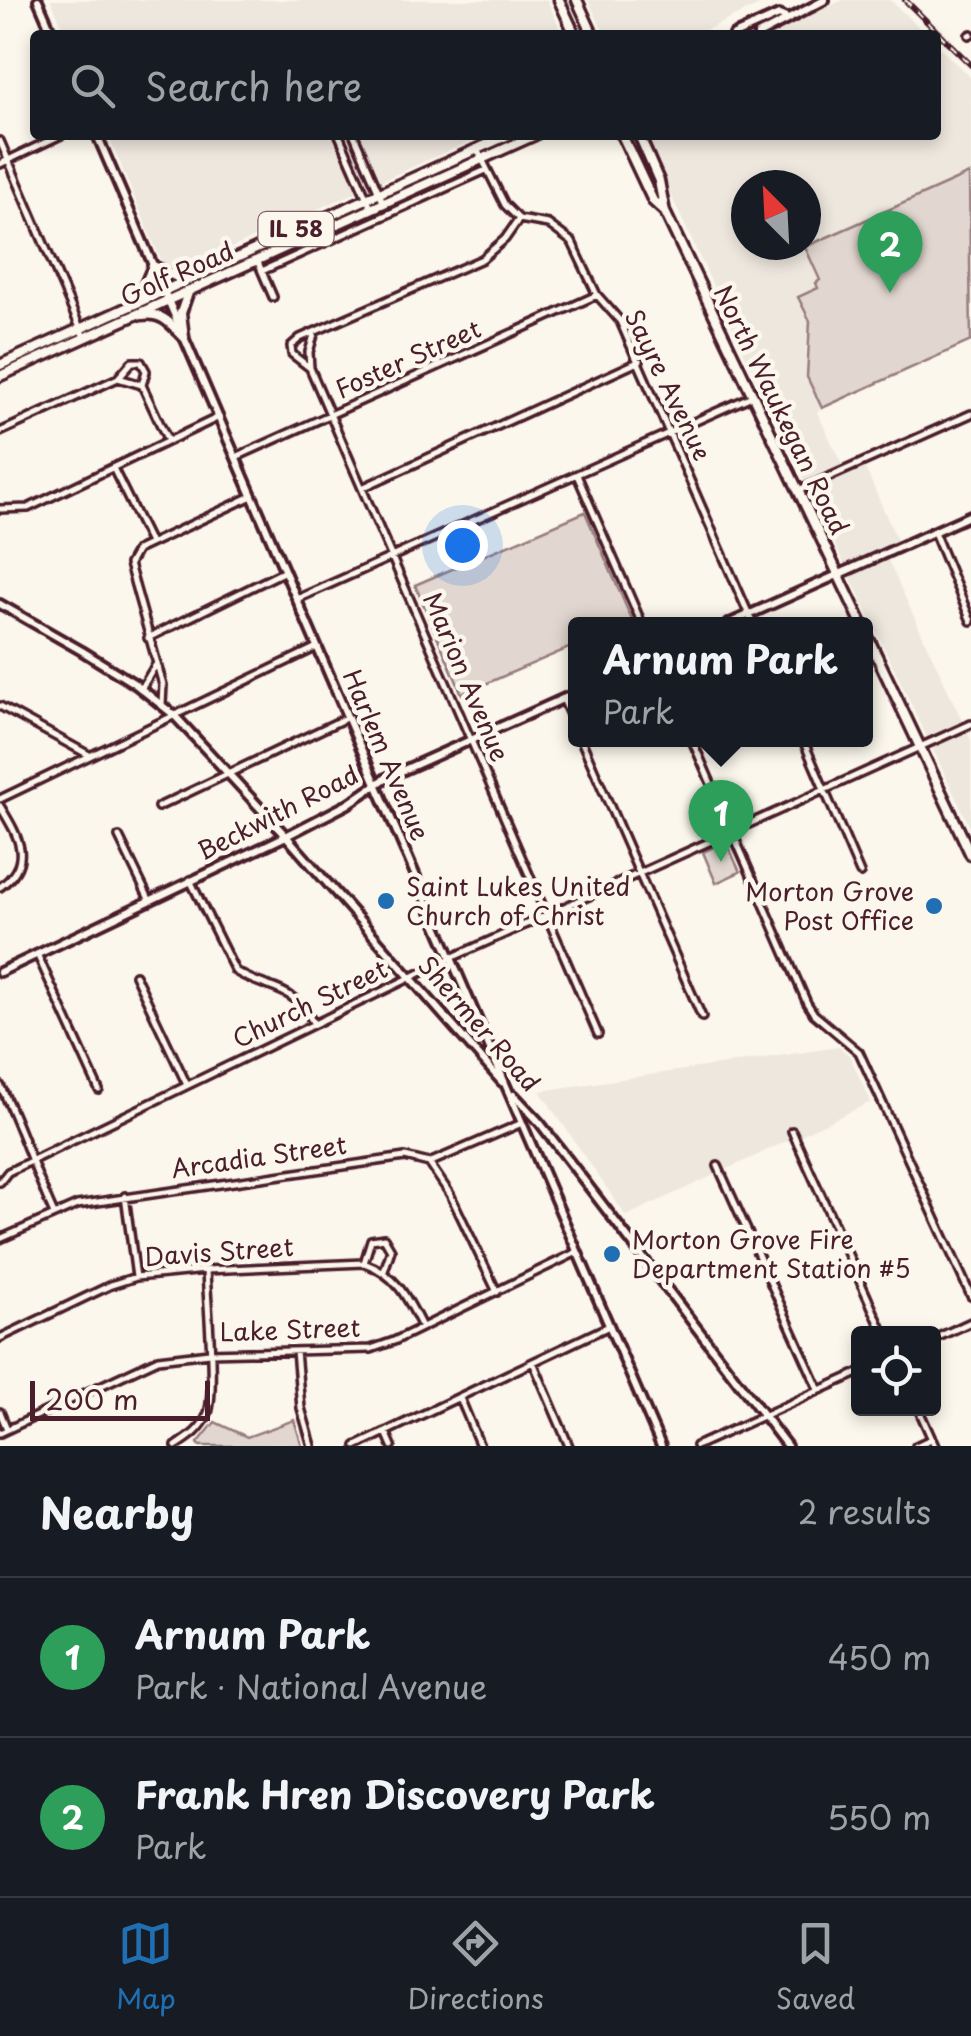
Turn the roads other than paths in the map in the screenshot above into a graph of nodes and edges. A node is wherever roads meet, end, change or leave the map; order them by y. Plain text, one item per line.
1 (38, 0) edge
2 (559, 0) edge
3 (577, 0) edge
4 (825, 0) edge
5 (786, 18) junction
6 (51, 30) edge
7 (573, 30) edge
8 (591, 30) edge
9 (746, 30) edge
10 (768, 30) edge
11 (50, 140) edge
12 (99, 140) edge
13 (341, 140) edge
14 (356, 140) edge
15 (497, 140) edge
16 (524, 140) edge
17 (624, 140) edge
18 (641, 140) edge
19 (0, 141) edge
20 (477, 149) junction
21 (482, 159) junction
22 (8, 160) junction
23 (0, 164) edge
24 (486, 170) junction
25 (379, 192) junction
26 (366, 198) junction
27 (383, 202) junction
28 (371, 208) junction
29 (665, 212) junction
30 (519, 219) junction
31 (257, 260) junction
32 (154, 266) junction
33 (262, 271) junction
34 (199, 274) junction
35 (164, 290) junction
36 (190, 290) junction
37 (597, 296) junction
38 (273, 297) dead end
39 (168, 300) junction
40 (138, 302) junction
41 (132, 316) junction
42 (82, 332) junction
43 (314, 334) junction
44 (184, 337) junction
45 (640, 362) junction
46 (0, 365) edge
47 (310, 368) junction
48 (0, 375) edge
49 (118, 378) junction
50 (142, 385) junction
51 (752, 396) junction
52 (971, 414) edge
53 (331, 416) junction
54 (219, 418) junction
55 (0, 432) edge
56 (670, 432) junction
57 (168, 441) junction
58 (236, 458) junction
59 (113, 468) junction
60 (577, 474) junction
61 (362, 488) junction
62 (798, 491) junction
63 (252, 496) junction
64 (0, 509) edge
65 (971, 515) edge
66 (934, 532) junction
67 (150, 543) junction
68 (392, 556) junction
69 (285, 571) junction
70 (838, 575) junction
71 (297, 599) junction
72 (0, 604) edge
73 (749, 615) junction
74 (639, 617) edge
75 (744, 617) edge
76 (859, 617) edge
77 (971, 621) edge
78 (148, 638) junction
79 (318, 647) junction
80 (873, 648) edge
81 (156, 664) junction
82 (141, 689) junction
83 (568, 696) edge
84 (563, 698) junction
85 (162, 704) junction
86 (0, 706) edge
87 (568, 710) edge
88 (174, 715) junction
89 (348, 717) junction
90 (971, 724) edge
91 (471, 740) junction
92 (584, 747) edge
93 (695, 747) edge
94 (805, 747) edge
95 (921, 747) junction
96 (90, 755) junction
97 (231, 774) junction
98 (376, 784) junction
99 (824, 790) junction
100 (0, 802) edge
101 (158, 807) dead end
102 (732, 832) junction
103 (286, 836) junction
104 (119, 838) dead end
105 (971, 855) edge
106 (639, 873) junction
107 (860, 873) dead end
108 (190, 880) junction
109 (0, 887) edge
110 (149, 899) junction
111 (546, 914) junction
112 (38, 954) junction
113 (451, 958) junction
114 (0, 972) edge
115 (135, 975) dead end
116 (410, 977) junction
117 (702, 1018) dead end
118 (314, 1024) junction
119 (598, 1034) dead end
120 (0, 1085) edge
121 (187, 1085) junction
122 (508, 1088) junction
123 (99, 1090) dead end
124 (522, 1123) junction
125 (792, 1132) dead end
126 (29, 1162) junction
127 (429, 1163) junction
128 (718, 1166) dead end
129 (0, 1182) edge
130 (125, 1196) junction
131 (54, 1214) junction
132 (0, 1239) edge
133 (577, 1252) junction
134 (364, 1263) junction
135 (206, 1270) junction
136 (384, 1270) junction
137 (136, 1277) junction
138 (498, 1292) junction
139 (971, 1296) edge
140 (971, 1322) edge
141 (609, 1326) junction
142 (880, 1326) edge
143 (422, 1327) junction
144 (941, 1336) edge
145 (0, 1338) edge
146 (296, 1350) junction
147 (208, 1353) junction
148 (532, 1362) junction
149 (851, 1376) edge
150 (819, 1390) junction
151 (460, 1398) junction
152 (0, 1412) edge
153 (764, 1415) junction
154 (922, 1416) edge
155 (4, 1431) edge
156 (386, 1432) junction
157 (934, 1442) edge
158 (176, 1446) edge
159 (312, 1446) edge
160 (356, 1446) edge
161 (392, 1446) edge
162 (480, 1446) edge
163 (569, 1446) edge
164 (661, 1446) edge
165 (696, 1446) edge
166 (787, 1446) edge
167 (916, 1446) edge

1 - 6 main road
2 - 7 main road
3 - 8 main road
4 - 5 main road
5 - 9 main road
5 - 10 main road
11 - 22 street
12 - 32 main road, Harlem Avenue
13 - 26 street
14 - 25 street
15 - 20 main road, Golf Road / IL 58
16 - 21 main road, Golf Road / IL 58
17 - 29 main road, North Waukegan Road
18 - 29 main road, North Waukegan Road
19 - 22 street
20 - 21 street
20 - 25 main road, Golf Road / IL 58
21 - 24 street
21 - 27 main road, Golf Road / IL 58
22 - 23 street
22 - 42 street
24 - 30 street
24 - 33 street
25 - 26 main road, Golf Road / IL 58
25 - 27 street
26 - 28 street
26 - 34 main road, Golf Road / IL 58
27 - 28 main road, Golf Road / IL 58
28 - 31 main road, Golf Road / IL 58
29 - 51 main road, North Waukegan Road
30 - 37 street, Sayre Avenue
30 - 43 street
31 - 33 street
31 - 36 main road, Golf Road / IL 58
32 - 34 main road
32 - 35 main road, Harlem Avenue
32 - 40 main road
33 - 38 street
34 - 35 main road, Golf Road / IL 58
35 - 39 main road, Harlem Avenue
35 - 40 main road, Golf Road / IL 58
36 - 39 main road, Golf Road / IL 58
36 - 44 main road
37 - 45 street, Sayre Avenue
37 - 53 street, Foster Street
39 - 41 main road, Golf Road / IL 58
39 - 44 main road, Harlem Avenue
40 - 42 main road, Golf Road / IL 58
41 - 42 main road, Golf Road / IL 58
41 - 44 main road
42 - 46 main road, Golf Road / IL 58
42 - 48 main road, Golf Road / IL 58
43 - 47 street
43 - 47 street
44 - 54 main road, Harlem Avenue
45 - 56 street, Sayre Avenue
45 - 61 street
47 - 53 street, Marion Avenue
49 - 50 street
49 - 50 street
49 - 55 street
50 - 57 street
51 - 56 street
51 - 62 main road, North Waukegan Road
52 - 62 street
53 - 58 street, Foster Street
53 - 61 street, Marion Avenue
54 - 57 street
54 - 58 main road, Harlem Avenue
56 - 60 street
56 - 73 street, Sayre Avenue
57 - 59 street
58 - 63 main road, Harlem Avenue
59 - 64 street
59 - 67 street
60 - 68 street
60 - 74 street
61 - 68 street, Marion Avenue
62 - 70 main road, North Waukegan Road
63 - 67 street
63 - 69 main road, Harlem Avenue
65 - 66 main road
66 - 70 main road
66 - 77 street
67 - 78 street
68 - 71 street
68 - 91 street, Marion Avenue
69 - 71 main road, Harlem Avenue
69 - 78 street
70 - 73 main road
70 - 76 main road, North Waukegan Road
71 - 79 main road, Harlem Avenue
72 - 82 main road, Shermer Road
73 - 75 main road
78 - 81 street
79 - 88 street
79 - 89 main road, Harlem Avenue
80 - 95 main road
81 - 82 street
81 - 85 street
82 - 85 main road, Shermer Road
83 - 84 main road, Beckwith Road
84 - 87 street
84 - 91 main road, Beckwith Road
85 - 88 main road, Shermer Road
86 - 96 street
88 - 96 street
88 - 97 main road, Shermer Road
89 - 97 street
89 - 98 main road, Harlem Avenue
90 - 95 street, Church Street
91 - 98 main road, Beckwith Road
91 - 111 street, Marion Avenue
92 - 106 street
93 - 102 street
94 - 99 street
95 - 99 street, Church Street
95 - 105 main road
96 - 100 street
97 - 101 street
97 - 103 main road, Shermer Road
98 - 103 main road, Beckwith Road
98 - 113 main road, Harlem Avenue
99 - 102 street, Church Street
99 - 107 street
100 - 109 street
102 - 106 street, Church Street
102 - 139 street
103 - 108 main road, Beckwith Road
103 - 116 main road, Shermer Road
104 - 110 street
106 - 111 street, Church Street
106 - 117 street
108 - 110 main road, Beckwith Road
108 - 118 street
110 - 112 main road, Beckwith Road
111 - 113 street, Church Street
111 - 119 street, Marion Avenue
112 - 114 main road, Beckwith Road
112 - 123 street
113 - 116 street, Church Street
113 - 122 main road, Harlem Avenue
115 - 121 street
116 - 118 street, Church Street
116 - 122 main road, Shermer Road
118 - 121 street, Church Street
120 - 126 street
121 - 126 street, Church Street
122 - 124 main road, Harlem Avenue
122 - 153 main road, Shermer Road
124 - 127 street, Arcadia Street
124 - 133 main road, Harlem Avenue
125 - 142 street
126 - 129 street, Church Street
126 - 131 street
127 - 130 street, Arcadia Street
127 - 138 street
128 - 150 street
130 - 131 street, Arcadia Street
130 - 137 street
131 - 132 street, Arcadia Street
133 - 138 street, Lake Street
133 - 141 main road, Harlem Avenue
134 - 135 street, Davis Street
134 - 136 street, Davis Street
134 - 136 street
135 - 137 street, Davis Street
135 - 147 street
136 - 143 street
137 - 145 street, Davis Street
138 - 143 street, Lake Street
140 - 144 street
141 - 148 street
141 - 164 main road, Harlem Avenue
143 - 146 street, Lake Street
146 - 147 street, Lake Street
146 - 159 street
147 - 155 street, Lake Street
147 - 158 street
148 - 151 street
148 - 163 street
149 - 150 street
150 - 153 street
151 - 156 street
151 - 162 street
152 - 155 street
153 - 165 street
153 - 166 main road, Shermer Road
154 - 157 street
156 - 160 street
156 - 161 street
157 - 167 street

